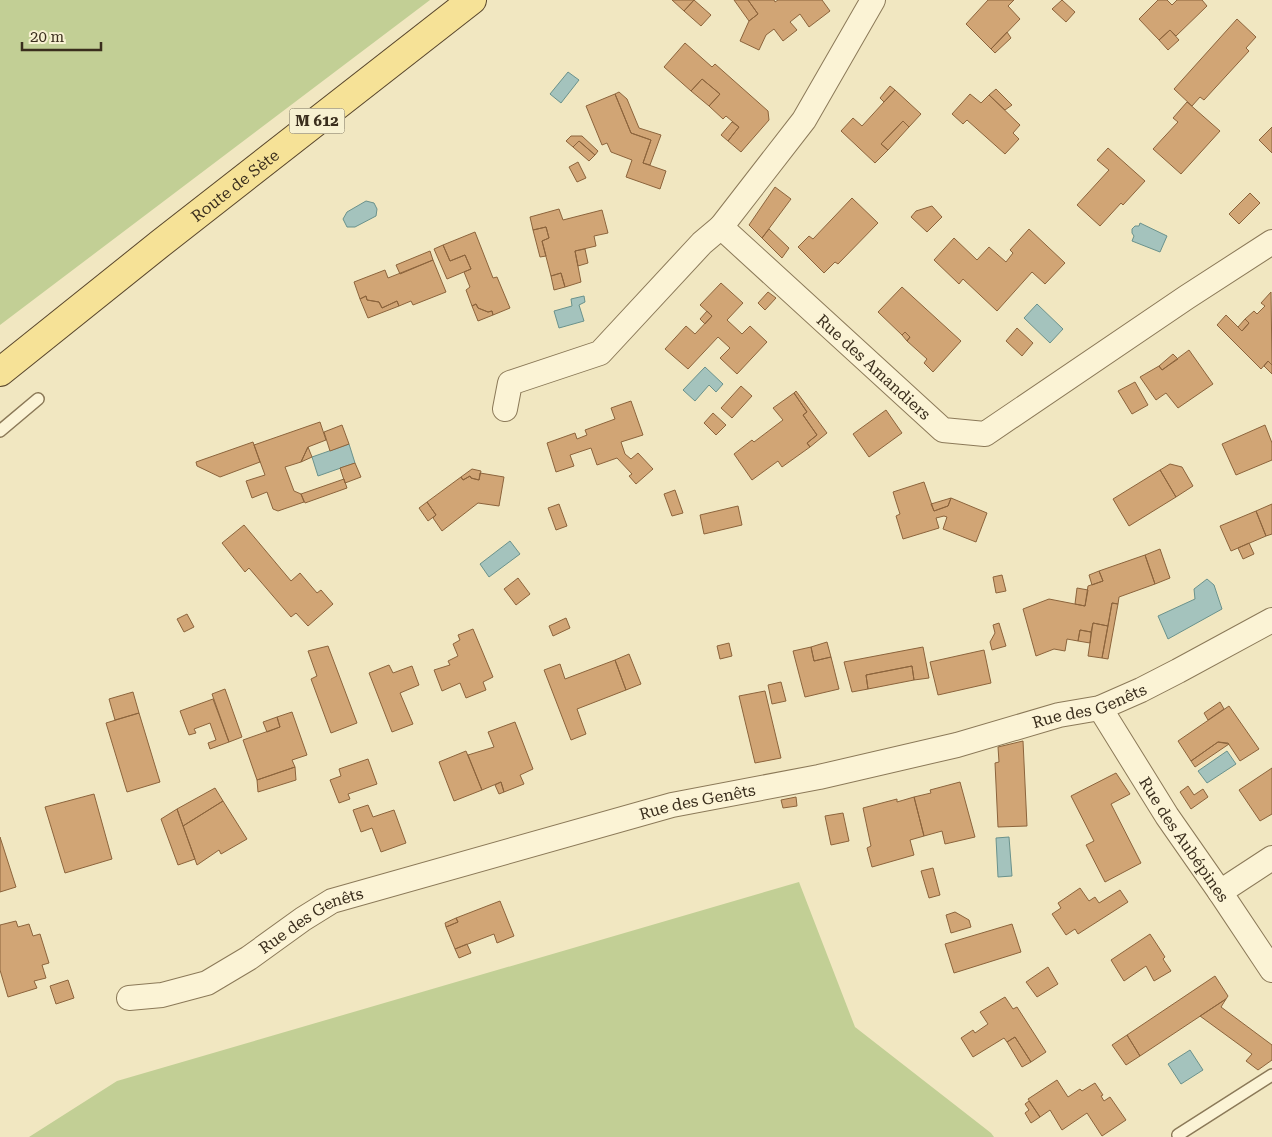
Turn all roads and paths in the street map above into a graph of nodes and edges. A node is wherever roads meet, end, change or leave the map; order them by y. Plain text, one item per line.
1 (472, 0) edge
2 (873, 0) edge
3 (721, 227) junction
4 (1272, 242) edge
5 (0, 372) edge
6 (38, 399) dead end
7 (505, 409) dead end
8 (0, 431) edge
9 (1272, 620) edge
10 (1100, 708) junction
11 (1272, 858) edge
12 (1220, 892) junction
13 (1272, 970) edge
14 (128, 998) dead end
15 (1272, 1075) edge
16 (1179, 1137) edge

1 - 5 main road, Route de Sète / M 612
2 - 3 street
3 - 4 street, Rue des Amandiers
3 - 7 street
6 - 8 lane
9 - 10 street, Rue des Genêts
10 - 12 street, Rue des Aubépines
10 - 14 street, Rue des Genêts
11 - 12 street
12 - 13 street, Rue des Aubépines
15 - 16 lane

